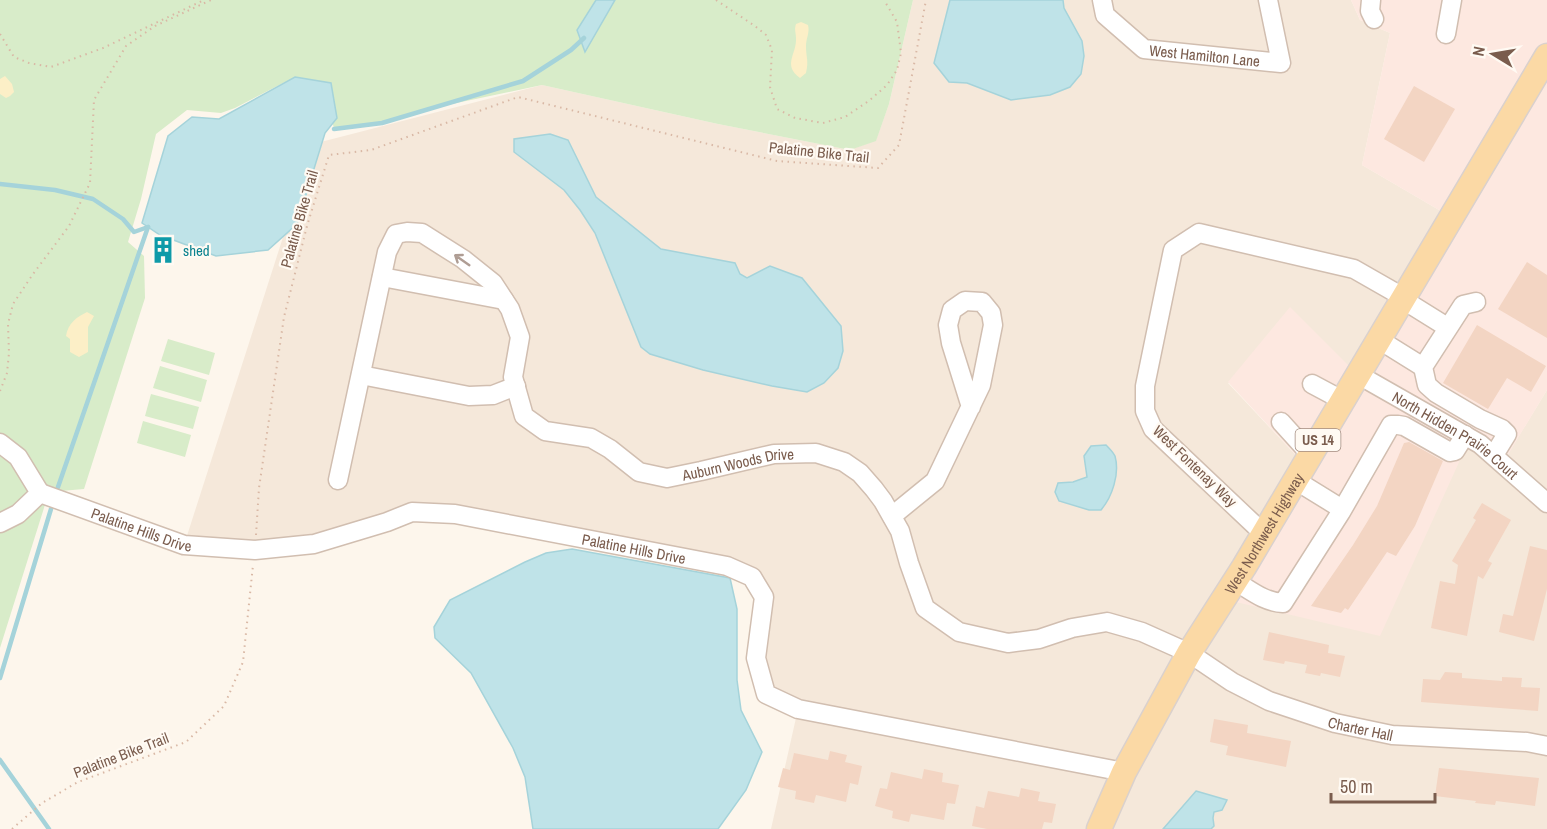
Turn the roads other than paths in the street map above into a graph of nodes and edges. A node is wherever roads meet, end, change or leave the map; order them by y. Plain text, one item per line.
1 (1268, 0) edge
2 (1371, 0) edge
3 (1452, 0) edge
4 (1104, 8) edge
5 (1374, 20) dead end
6 (1446, 34) dead end
7 (1547, 56) edge
8 (382, 277) junction
9 (1403, 298) junction
10 (504, 300) junction
11 (1476, 302) dead end
12 (1448, 327) junction
13 (1378, 339) junction
14 (1423, 367) junction
15 (1358, 374) junction
16 (362, 375) junction
17 (1312, 384) dead end
18 (516, 386) junction
19 (1342, 400) junction
20 (971, 407) junction
21 (1281, 422) dead end
22 (1465, 435) junction
23 (0, 443) edge
24 (1310, 454) junction
25 (1494, 456) junction
26 (339, 480) dead end
27 (1295, 480) junction
28 (40, 493) junction
29 (1547, 503) edge
30 (1342, 509) junction
31 (892, 516) junction
32 (0, 524) edge
33 (1263, 533) junction
34 (1235, 580) junction
35 (1189, 653) junction
36 (1547, 746) edge
37 (1124, 772) junction
38 (1099, 829) edge

1 - 4 street, West Hamilton Lane
2 - 5 street
3 - 6 street
7 - 9 main road, West Northwest Highway / US 14
8 - 10 street
10 -> 8 street, Auburn Woods Drive
8 - 16 street, Auburn Woods Drive
9 - 12 street
9 - 13 main road, West Northwest Highway / US 14
9 - 33 street, West Fontenay Way
10 - 18 street, Auburn Woods Drive
11 - 12 street
12 - 14 street
13 - 14 street
13 - 15 main road, West Northwest Highway / US 14
14 - 25 street
15 - 19 main road, West Northwest Highway / US 14
15 - 22 street, North Hidden Prairie Court
16 - 18 street
16 - 26 street, Auburn Woods Drive
17 - 19 street
18 - 31 street, Auburn Woods Drive
19 - 24 main road, West Northwest Highway / US 14
20 - 20 street
20 - 31 street
21 - 24 street
22 - 25 street, North Hidden Prairie Court
22 - 30 street
23 - 28 street
24 - 27 main road, West Northwest Highway / US 14
25 - 29 street, North Hidden Prairie Court
27 - 30 street
27 - 33 main road, West Northwest Highway / US 14
28 - 32 street
28 - 37 street, Palatine Hills Drive
30 - 34 street
31 - 35 street, Auburn Woods Drive
33 - 34 main road, West Northwest Highway / US 14
34 - 35 main road, West Northwest Highway / US 14
35 - 36 street, Charter Hall
35 - 37 main road, West Northwest Highway / US 14
37 - 38 main road, West Northwest Highway / US 14

